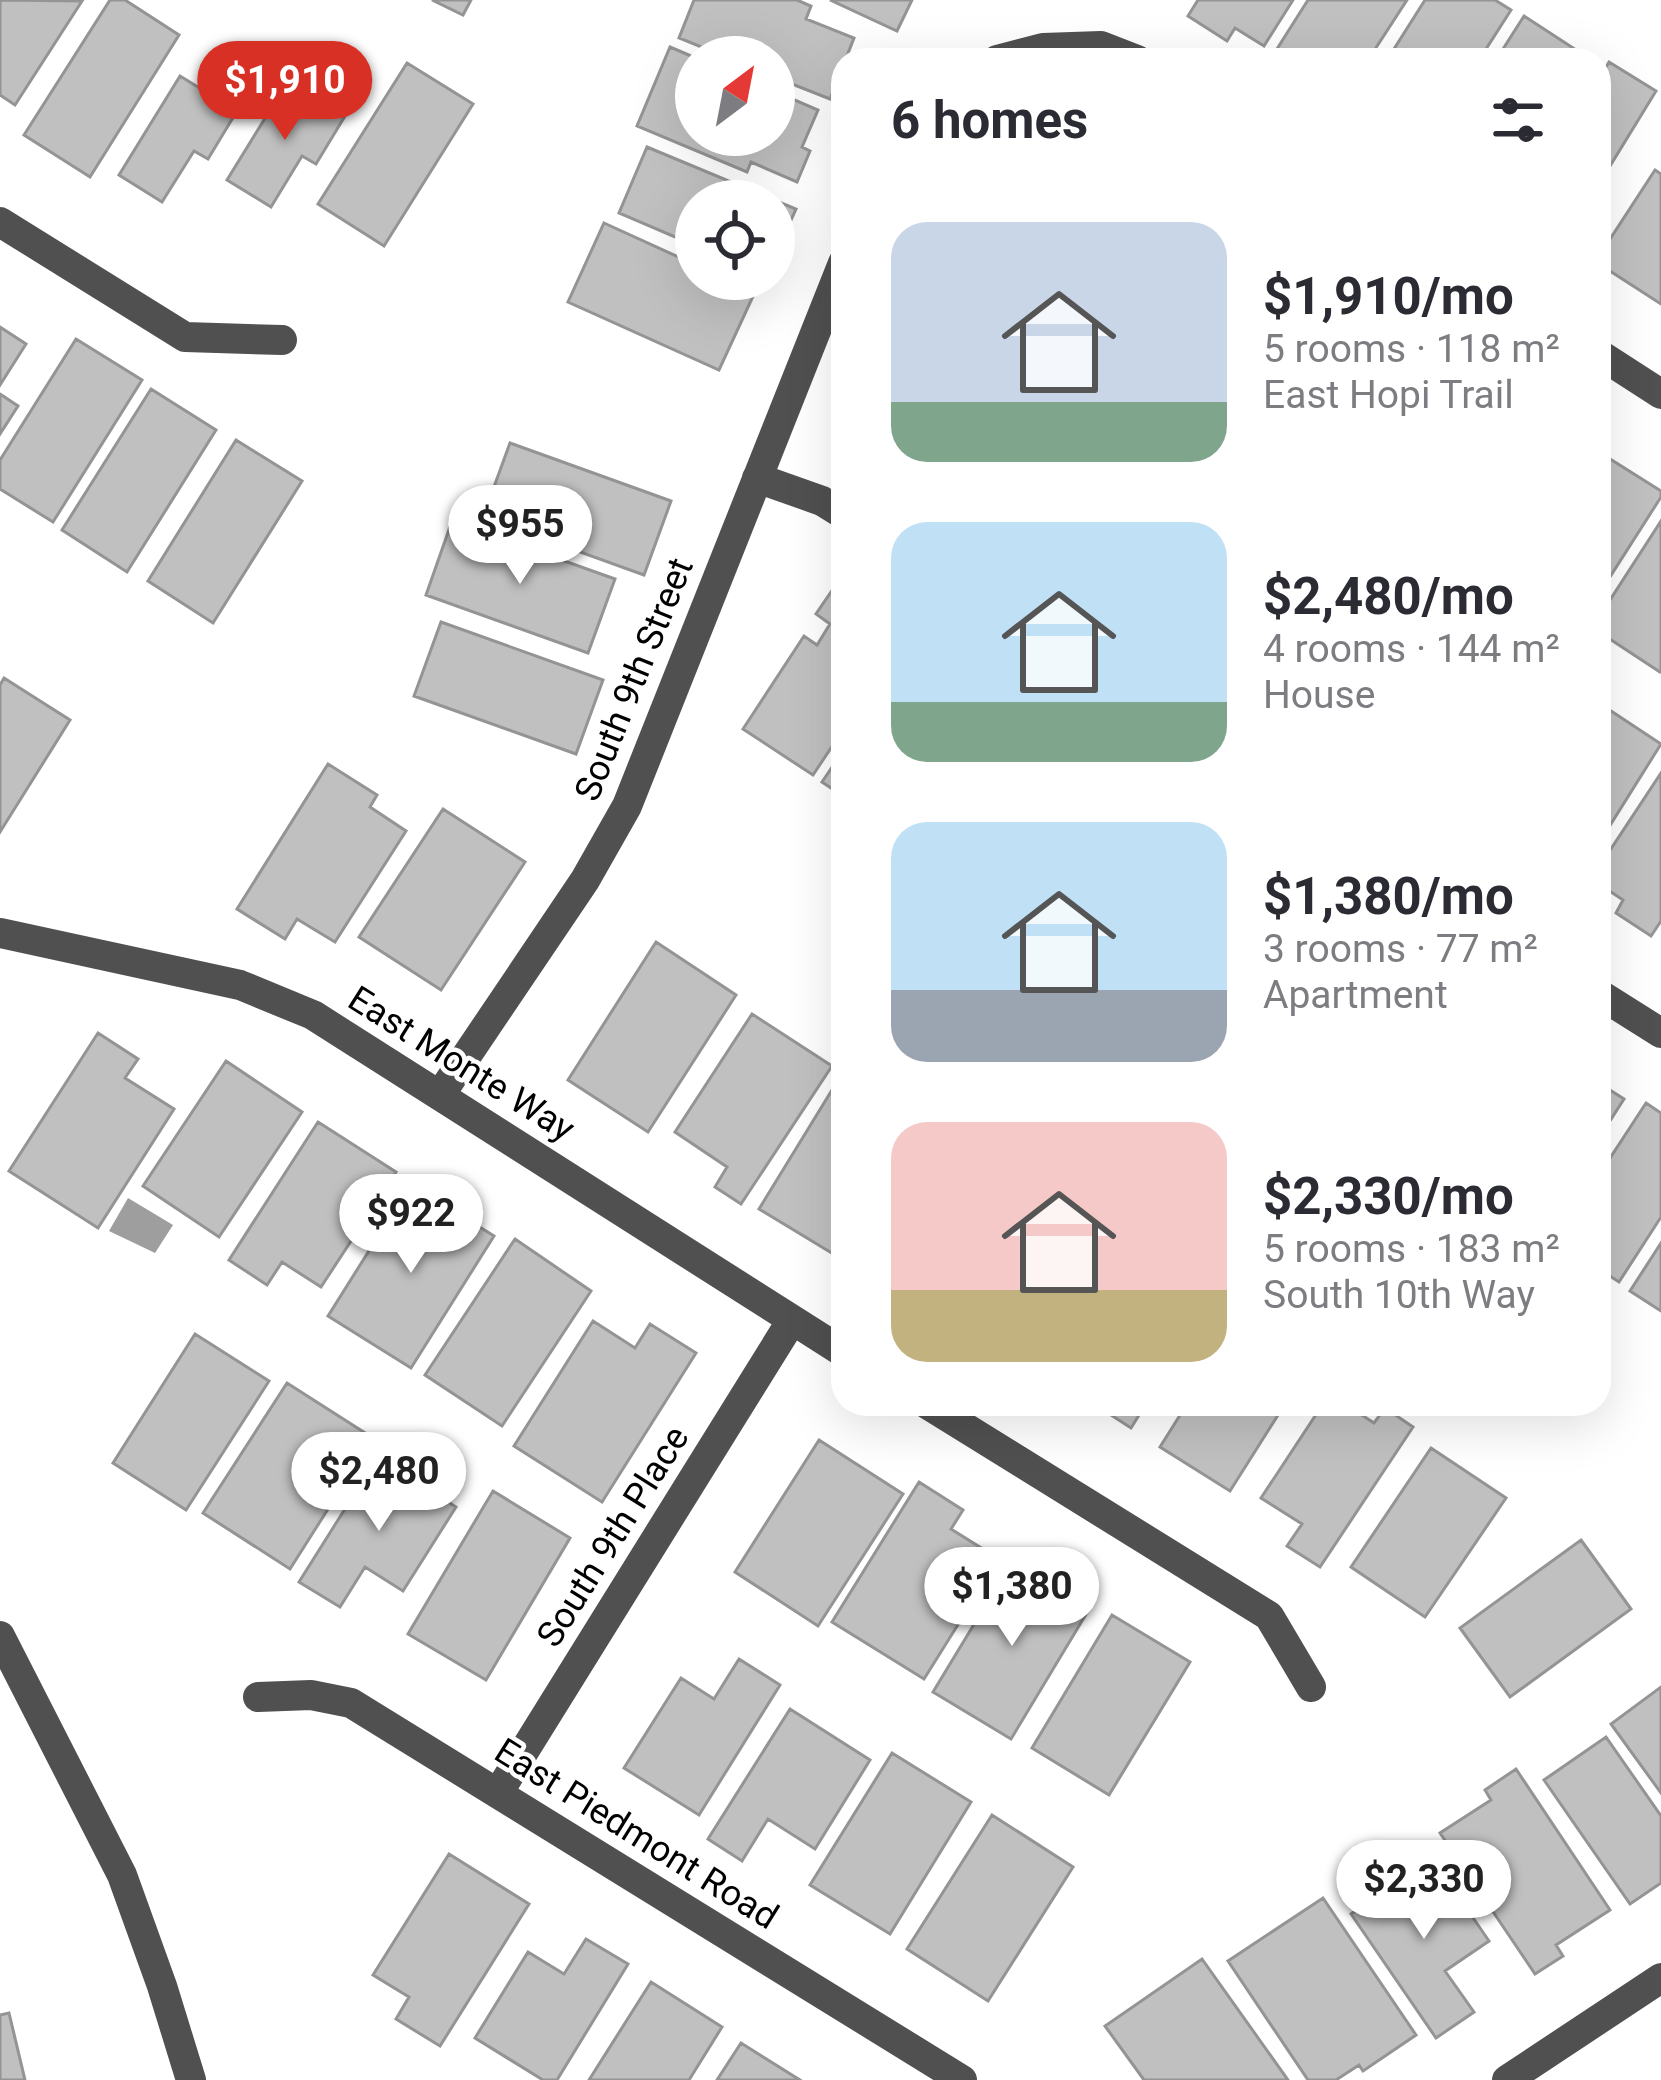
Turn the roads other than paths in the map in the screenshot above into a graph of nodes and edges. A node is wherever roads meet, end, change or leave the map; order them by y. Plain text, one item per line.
1 (1043, 48) edge
2 (1106, 48) edge
3 (0, 222) edge
4 (831, 293) edge
5 (282, 340) dead end
6 (1611, 362) edge
7 (1661, 394) edge
8 (757, 478) junction
9 (831, 507) edge
10 (0, 933) edge
11 (1611, 1002) edge
12 (1661, 1033) edge
13 (440, 1095) junction
14 (792, 1320) junction
15 (831, 1344) edge
16 (946, 1416) edge
17 (0, 1636) edge
18 (1311, 1687) dead end
19 (258, 1697) dead end
20 (498, 1793) junction
21 (1661, 1978) edge
22 (191, 2080) edge
23 (962, 2080) edge
24 (1507, 2080) edge

1 - 2 street
3 - 5 street
4 - 8 street, South 9th Street
6 - 7 street
8 - 9 street
8 - 13 street, South 9th Street
10 - 13 street, East Monte Way
11 - 12 street
13 - 14 street, East Monte Way
14 - 15 street, East Monte Way
14 - 20 street, South 9th Place
16 - 18 street
17 - 22 street
19 - 20 street, East Piedmont Road
20 - 23 street, East Piedmont Road
21 - 24 street

